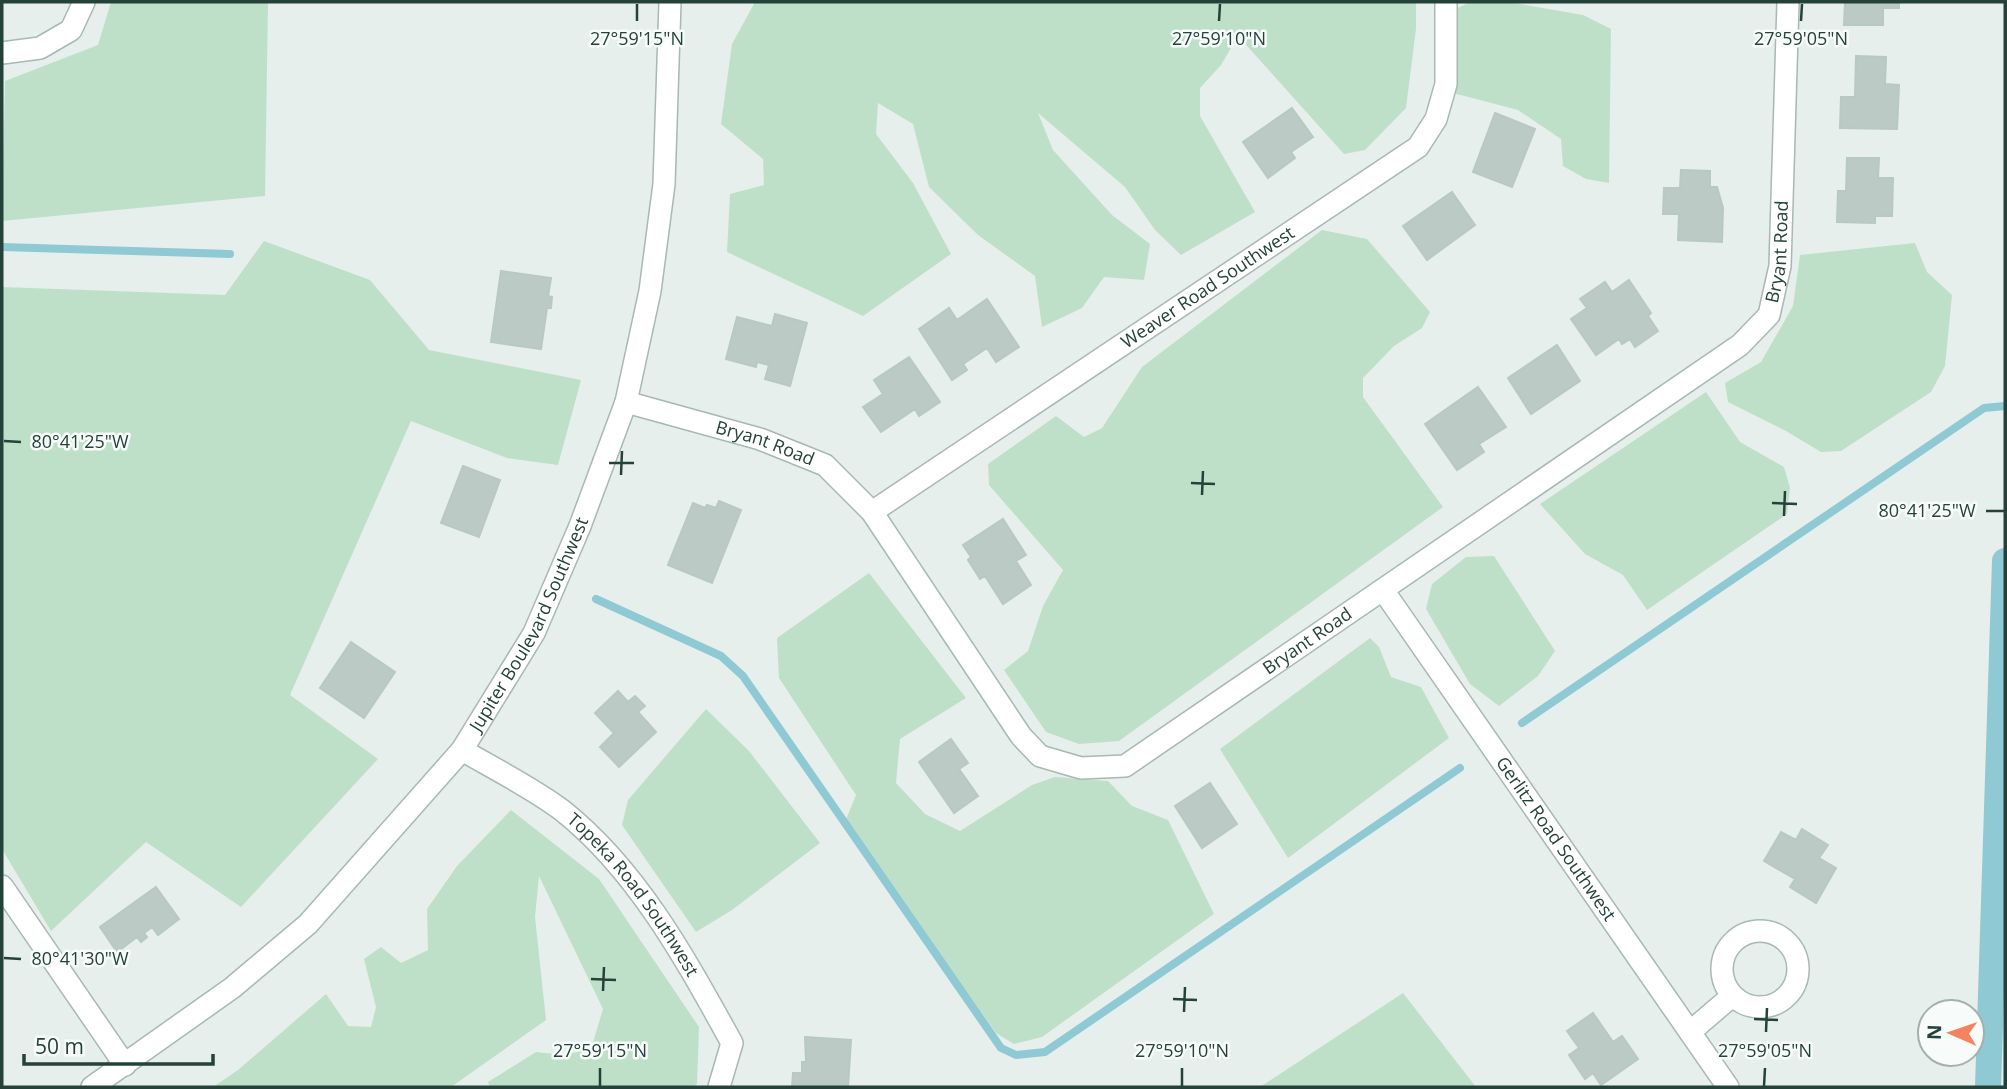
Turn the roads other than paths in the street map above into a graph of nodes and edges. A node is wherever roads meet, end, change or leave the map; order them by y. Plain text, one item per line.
1 (84, 2) edge
2 (670, 2) edge
3 (1446, 2) edge
4 (1788, 2) edge
5 (2, 53) edge
6 (625, 402) junction
7 (872, 512) junction
8 (1383, 590) junction
9 (463, 750) junction
10 (2, 886) edge
11 (1732, 996) dead end
12 (1690, 1032) junction
13 (125, 1065) junction
14 (92, 1087) edge
15 (719, 1087) edge
16 (1728, 1087) edge

1 - 5 street
2 - 6 street, Jupiter Boulevard Southwest
3 - 7 street, Weaver Road Southwest
4 - 8 street, Bryant Road
6 - 7 street, Bryant Road
6 - 9 street, Jupiter Boulevard Southwest
7 - 8 street, Bryant Road
8 - 12 street, Gerlitz Road Southwest
9 - 13 street, Jupiter Boulevard Southwest
9 - 15 street, Topeka Road Southwest
10 - 13 street
11 - 12 street
12 - 16 street, Gerlitz Road Southwest
13 - 14 street, Jupiter Boulevard Southwest

